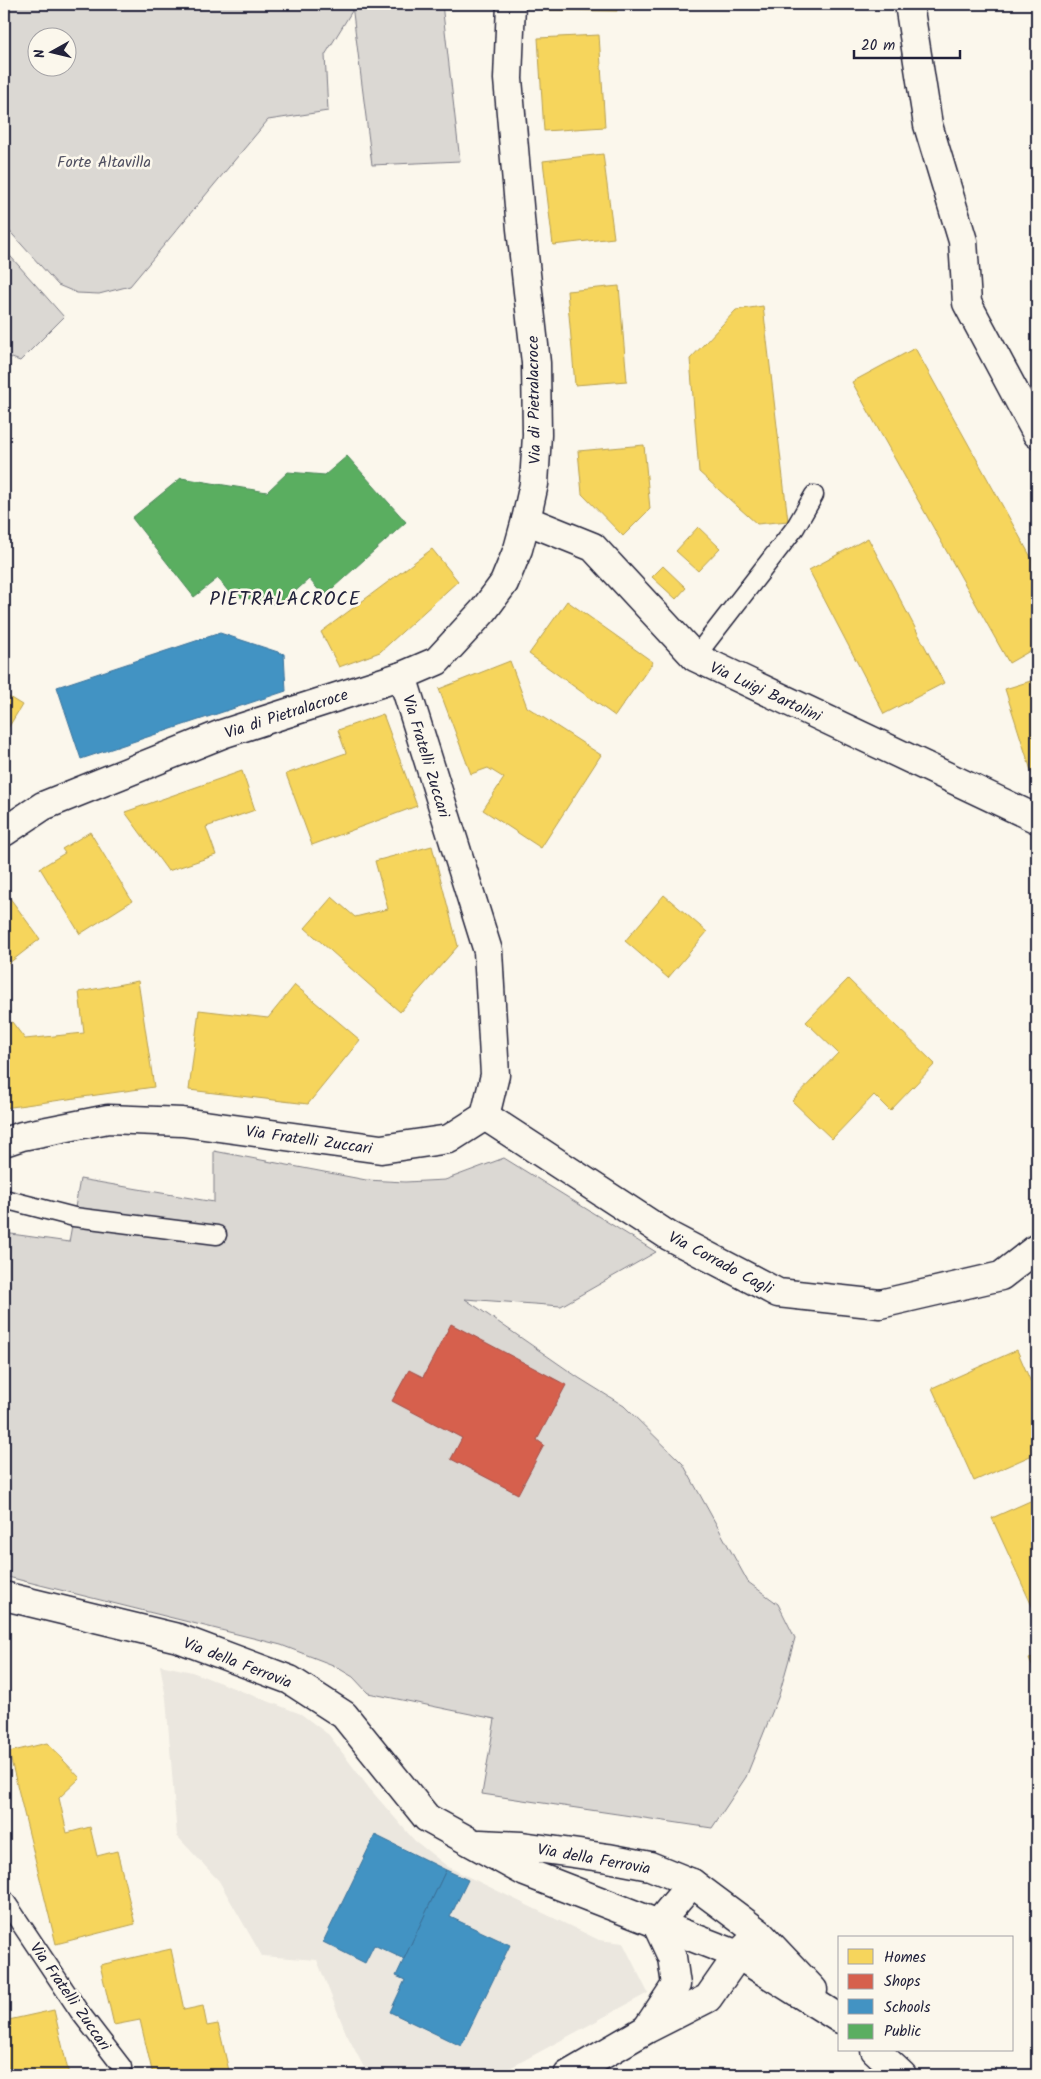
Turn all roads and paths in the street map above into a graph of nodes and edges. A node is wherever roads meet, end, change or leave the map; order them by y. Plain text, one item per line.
1 (511, 4) edge
2 (909, 4) edge
3 (1037, 434) edge
4 (814, 495) dead end
5 (526, 520) junction
6 (695, 657) junction
7 (402, 676) junction
8 (1037, 819) edge
9 (4, 832) edge
10 (485, 1116) junction
11 (4, 1142) edge
12 (4, 1199) edge
13 (217, 1235) dead end
14 (1037, 1248) edge
15 (4, 1596) edge
16 (473, 1843) junction
17 (692, 1883) junction
18 (4, 1899) edge
19 (657, 1925) junction
20 (759, 1933) junction
21 (738, 1955) junction
22 (838, 2017) edge
23 (838, 2018) edge
24 (647, 2029) junction
25 (877, 2052) edge
26 (122, 2067) dead end
27 (568, 2075) edge
28 (902, 2075) edge

1 - 5 street, Via di Pietralacroce
2 - 3 street
4 - 6 lane
5 - 6 street, Via Luigi Bartolini
5 - 7 street, Via di Pietralacroce
6 - 8 street, Via Luigi Bartolini
7 - 9 street, Via di Pietralacroce
7 - 10 street, Via Fratelli Zuccari
10 - 11 street, Via Fratelli Zuccari
10 - 14 street, Via Corrado Cagli
12 - 13 lane
15 - 16 street, Via della Ferrovia
16 - 17 street, Via della Ferrovia
16 - 19 street, Via della Ferrovia
17 - 19 street
17 - 20 street, Via della Ferrovia
18 - 26 lane, Via Fratelli Zuccari
19 - 21 street, Via della Ferrovia
19 - 24 street
20 - 21 street
20 - 22 street, Via della Ferrovia
21 - 23 street, Via della Ferrovia
21 - 24 street
24 - 27 street
25 - 28 street

